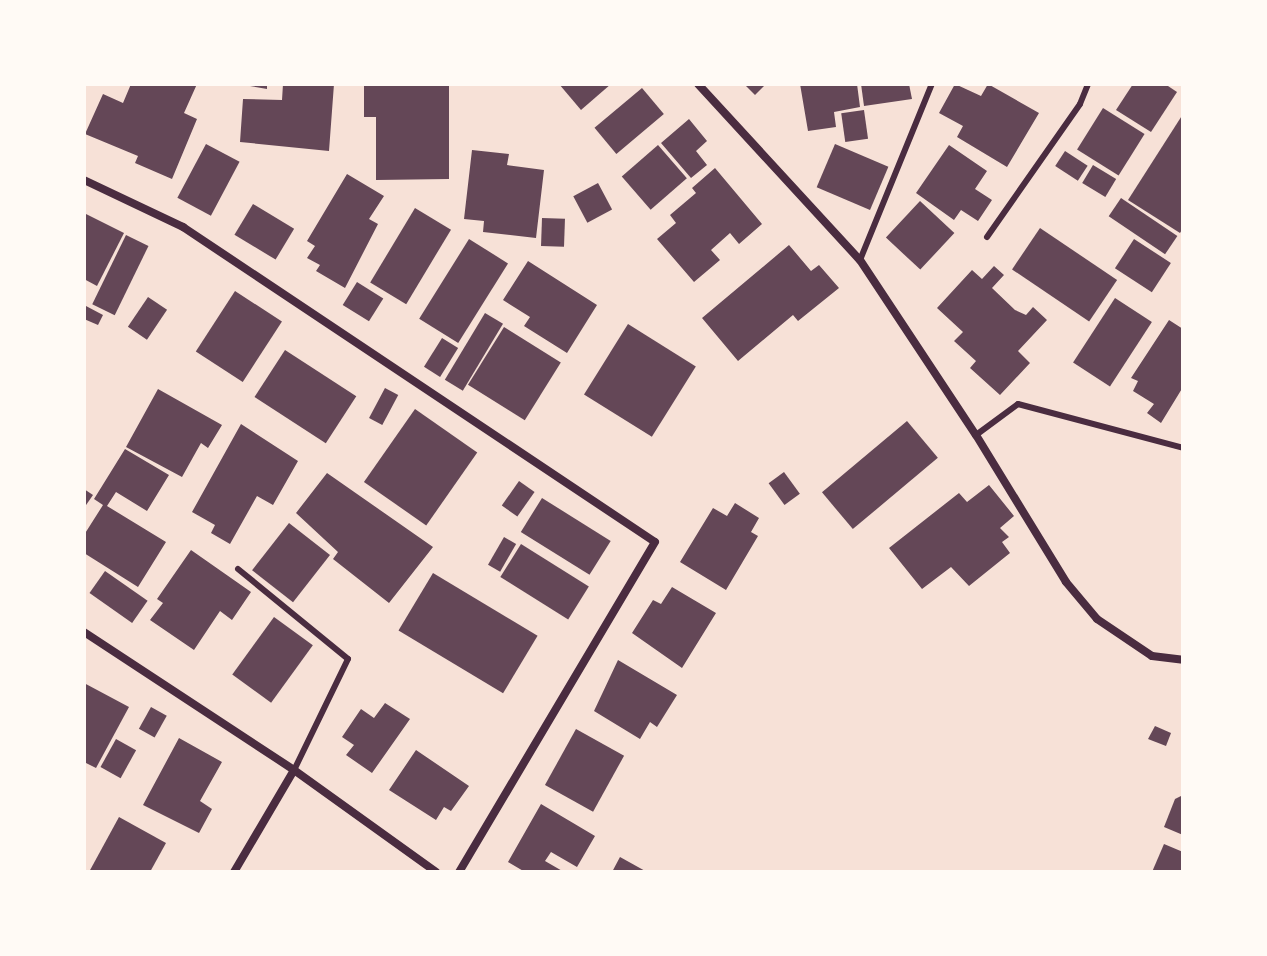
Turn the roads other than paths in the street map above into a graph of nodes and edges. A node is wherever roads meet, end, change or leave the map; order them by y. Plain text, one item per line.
1 (698, 84) edge
2 (932, 84) edge
3 (1088, 84) edge
4 (84, 180) edge
5 (987, 237) dead end
6 (860, 260) junction
7 (976, 435) junction
8 (1183, 448) edge
9 (238, 569) dead end
10 (84, 632) edge
11 (1183, 660) edge
12 (294, 770) junction
13 (234, 872) edge
14 (436, 872) edge
15 (459, 872) edge

1 - 6 street
2 - 6 lane
3 - 5 lane
4 - 15 street
6 - 7 street
7 - 8 lane
7 - 11 street
9 - 12 lane
10 - 12 street
12 - 13 street
12 - 14 street

